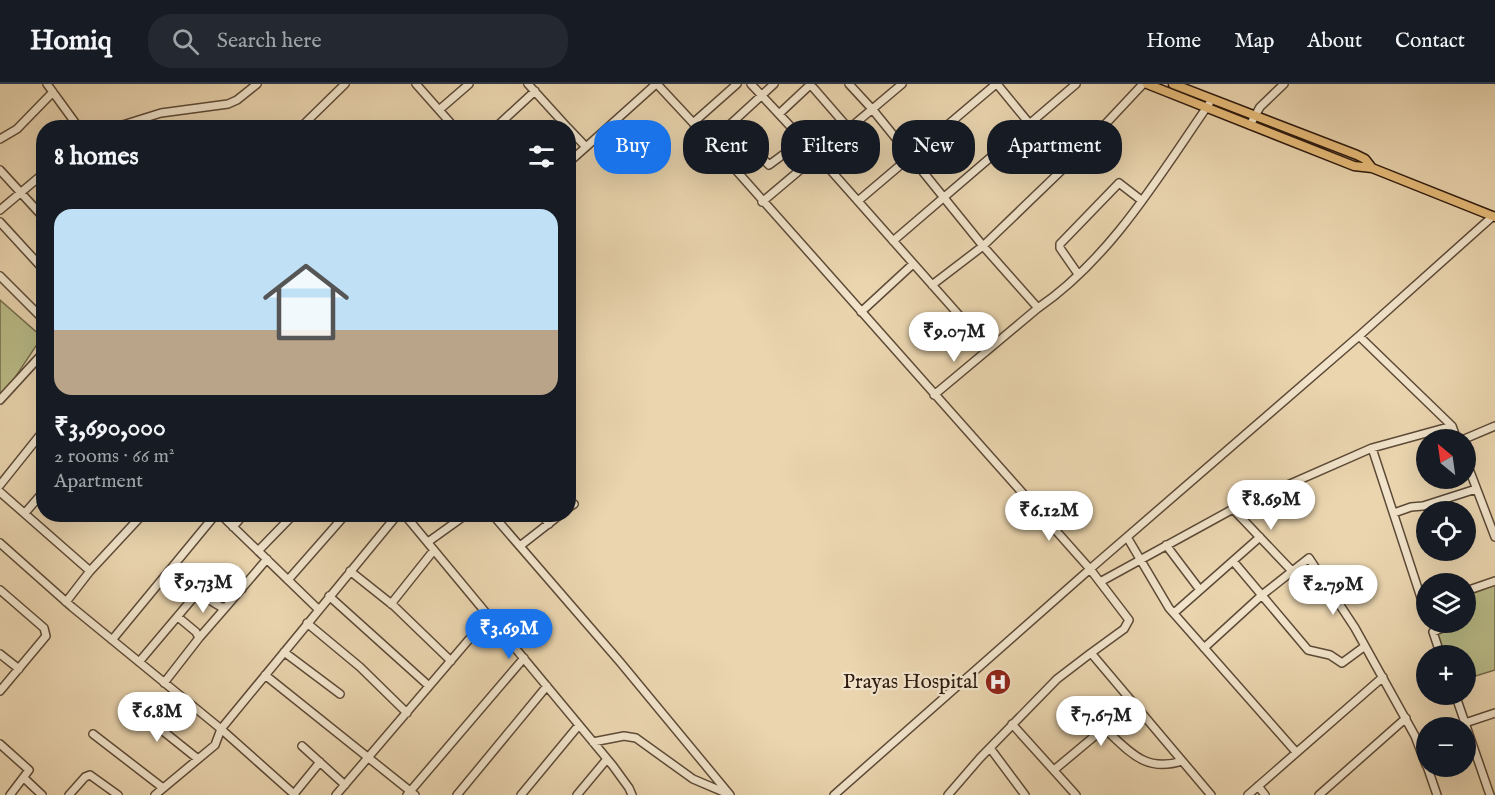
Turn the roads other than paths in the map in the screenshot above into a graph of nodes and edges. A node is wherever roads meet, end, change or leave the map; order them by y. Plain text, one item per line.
1 (47, 84) edge
2 (257, 84) edge
3 (345, 84) edge
4 (416, 84) edge
5 (469, 84) edge
6 (528, 84) edge
7 (657, 84) edge
8 (737, 84) edge
9 (751, 84) edge
10 (774, 84) edge
11 (811, 84) edge
12 (849, 84) edge
13 (902, 84) edge
14 (997, 84) edge
15 (1076, 84) edge
16 (1145, 84) edge
17 (1173, 84) edge
18 (1284, 84) edge
19 (535, 91) junction
20 (53, 92) junction
21 (761, 96) junction
22 (1212, 99) junction
23 (1206, 108) junction
24 (440, 110) junction
25 (873, 110) junction
26 (779, 114) junction
27 (1255, 116) junction
28 (73, 120) edge
29 (139, 120) edge
30 (308, 120) edge
31 (448, 120) edge
32 (504, 120) edge
33 (561, 120) edge
34 (690, 120) edge
35 (696, 120) edge
36 (735, 120) edge
37 (785, 120) edge
38 (841, 120) edge
39 (861, 120) edge
40 (955, 120) edge
41 (1027, 120) edge
42 (1035, 120) edge
43 (1110, 120) edge
44 (1250, 125) junction
45 (892, 134) edge
46 (576, 136) edge
47 (0, 139) edge
48 (586, 147) junction
49 (576, 156) edge
50 (987, 161) edge
51 (1371, 168) junction
52 (0, 170) edge
53 (892, 173) edge
54 (738, 174) edge
55 (796, 174) edge
56 (834, 174) edge
57 (925, 174) edge
58 (1058, 174) edge
59 (36, 180) edge
60 (20, 193) junction
61 (944, 198) junction
62 (1141, 200) junction
63 (858, 201) junction
64 (762, 202) junction
65 (0, 210) edge
66 (36, 210) edge
67 (1494, 216) edge
68 (0, 222) edge
69 (893, 241) junction
70 (983, 246) junction
71 (36, 261) edge
72 (913, 264) junction
73 (1078, 274) junction
74 (0, 276) edge
75 (932, 285) junction
76 (1038, 308) junction
77 (36, 312) edge
78 (861, 312) junction
79 (1359, 336) junction
80 (989, 349) junction
81 (36, 361) edge
82 (934, 395) junction
83 (0, 400) edge
84 (1452, 426) junction
85 (1495, 426) edge
86 (1453, 429) edge
87 (1476, 434) edge
88 (36, 440) edge
89 (1372, 448) junction
90 (0, 485) edge
91 (1476, 489) joint
92 (0, 492) edge
93 (36, 500) edge
94 (1233, 509) junction
95 (25, 513) junction
96 (1394, 513) junction
97 (136, 522) edge
98 (211, 522) edge
99 (227, 522) edge
100 (237, 522) edge
101 (286, 522) edge
102 (339, 522) edge
103 (391, 522) edge
104 (411, 522) edge
105 (456, 522) edge
106 (499, 522) edge
107 (551, 522) edge
108 (549, 524) joint
109 (233, 527) junction
110 (1127, 537) junction
111 (1260, 537) junction
112 (1495, 537) edge
113 (428, 542) junction
114 (0, 543) edge
115 (1166, 545) junction
116 (520, 546) junction
117 (434, 550) junction
118 (258, 551) junction
119 (267, 559) junction
120 (1142, 560) junction
121 (1233, 561) junction
122 (1089, 569) junction
123 (90, 571) junction
124 (350, 571) junction
125 (1292, 571) junction
126 (288, 580) junction
127 (1495, 580) edge
128 (1416, 581) edge
129 (1100, 582) junction
130 (1476, 587) edge
131 (242, 589) junction
132 (0, 590) edge
133 (1200, 590) junction
134 (198, 593) junction
135 (1262, 595) junction
136 (329, 596) junction
137 (66, 602) junction
138 (391, 603) junction
139 (225, 607) junction
140 (318, 609) junction
141 (1174, 613) junction
142 (489, 616) junction
143 (178, 617) junction
144 (307, 623) junction
145 (199, 638) junction
146 (112, 640) junction
147 (1365, 646) junction
148 (1204, 648) junction
149 (284, 652) junction
150 (1091, 653) junction
151 (0, 654) edge
152 (524, 658) junction
153 (451, 661) junction
154 (140, 662) junction
155 (19, 669) junction
156 (265, 675) junction
157 (1383, 677) junction
158 (164, 682) junction
159 (429, 686) junction
160 (547, 686) junction
161 (0, 691) edge
162 (340, 694) dead end
163 (1133, 704) junction
164 (133, 707) dead end
165 (407, 713) junction
166 (1495, 713) edge
167 (1406, 718) junction
168 (1476, 719) edge
169 (1012, 724) junction
170 (579, 725) junction
171 (1104, 728) junction
172 (221, 729) junction
173 (93, 734) dead end
174 (1416, 738) edge
175 (593, 742) junction
176 (0, 744) edge
177 (302, 746) dead end
178 (990, 748) junction
179 (1296, 752) junction
180 (1476, 755) edge
181 (368, 757) junction
182 (198, 759) junction
183 (607, 759) junction
184 (1182, 761) junction
185 (320, 762) junction
186 (1054, 770) junction
187 (1431, 777) edge
188 (24, 778) junction
189 (345, 785) junction
190 (1258, 786) junction
191 (163, 788) junction
192 (411, 794) edge
193 (522, 794) edge
194 (730, 794) edge
195 (10, 795) edge
196 (42, 795) edge
197 (69, 795) edge
198 (118, 795) edge
199 (155, 795) edge
200 (295, 795) edge
201 (336, 795) edge
202 (458, 795) edge
203 (577, 795) edge
204 (632, 795) edge
205 (834, 795) edge
206 (948, 795) edge
207 (1025, 795) edge
208 (1076, 795) edge
209 (1211, 795) edge
210 (1248, 795) edge
211 (1265, 795) edge
212 (1319, 795) edge
213 (1437, 795) edge
214 (1490, 795) edge

1 - 20 street
2 - 29 street
3 - 30 street
4 - 24 street
5 - 24 street
6 - 19 street
7 - 34 street
7 - 48 street
8 - 35 street
9 - 21 street
10 - 21 street
11 - 26 street
11 - 38 street
12 - 25 street
13 - 25 street
14 - 40 street
14 - 41 street
15 - 42 street
16 - 23 main road
16 - 43 street
17 - 22 main road
18 - 27 street
19 - 32 street
19 - 33 street
20 - 28 street
20 - 47 street
21 - 26 street
21 - 36 street
22 - 23 street
22 - 27 main road
23 - 44 main road
23 - 62 street
24 - 31 street
25 - 39 street
25 - 45 street
26 - 37 street
27 - 44 street
27 - 51 main road
44 - 51 main road
46 - 48 street
48 - 49 street
50 - 61 street
51 - 67 main road
52 - 60 street
53 - 63 street
54 - 64 street
55 - 64 street
56 - 63 street
57 - 61 street
58 - 70 street
59 - 60 street
60 - 65 street
60 - 66 street
61 - 69 street
61 - 70 street
62 - 73 street
62 - 73 street
63 - 69 street
64 - 78 street
67 - 79 street
68 - 71 street
69 - 72 street
70 - 75 street
70 - 76 street
72 - 75 street
72 - 78 street
73 - 76 street
74 - 77 street
75 - 80 street
76 - 80 street
78 - 82 street
79 - 84 street
79 - 110 street
80 - 82 street
81 - 83 street
82 - 122 street
84 - 86 street
84 - 89 street
85 - 87 street
88 - 90 street
89 - 94 street
89 - 96 street
91 - 96 street
91 - 112 street
92 - 95 street
93 - 95 street
94 - 111 street
94 - 115 street
95 - 123 street
96 - 128 street
97 - 123 street
98 - 146 street
99 - 109 street
100 - 109 street
101 - 118 street
102 - 126 street
103 - 124 street
104 - 113 street
105 - 113 street
106 - 116 street
107 - 108 street
108 - 116 street
109 - 118 street
110 - 120 street
110 - 122 street
111 - 121 street
111 - 125 street
113 - 117 street
114 - 137 street
115 - 120 street
115 - 133 street
116 - 194 street
117 - 138 street
117 - 142 street
118 - 119 street
119 - 126 street
119 - 131 street
120 - 129 street
120 - 141 street
121 - 133 street
121 - 135 street
122 - 129 street
122 - 205 street
123 - 137 street
124 - 136 street
124 - 138 street
125 - 135 street
125 - 147 street
126 - 140 street
127 - 130 street
129 - 150 street
131 - 134 street
131 - 139 street
132 - 155 street
133 - 141 street
134 - 139 street
134 - 143 street
135 - 147 street
135 - 148 street
136 - 140 street
136 - 159 street
137 - 146 street
138 - 153 street
139 - 145 street
140 - 144 street
141 - 148 street
142 - 152 street
142 - 153 street
143 - 145 street
143 - 154 street
144 - 149 street
144 - 165 street
145 - 158 street
146 - 154 street
147 - 157 street
148 - 179 street
149 - 156 street
149 - 162 street
150 - 163 street
150 - 169 street
151 - 155 street
152 - 160 street
152 - 192 street
153 - 159 street
154 - 158 street
155 - 161 street
156 - 172 street
156 - 181 street
157 - 167 street
157 - 179 street
158 - 172 street
159 - 165 street
160 - 170 street
160 - 202 street
163 - 171 street
163 - 184 street
164 - 182 street
165 - 181 street
166 - 168 street
167 - 174 street
167 - 212 street
169 - 178 street
169 - 186 street
170 - 175 street
170 - 193 street
171 - 184 street
171 - 186 street
172 - 182 street
172 - 200 street
173 - 191 street
175 - 183 street
175 - 194 street
176 - 188 street
177 - 185 street
178 - 206 street
178 - 207 street
179 - 190 street
180 - 214 street
181 - 189 street
181 - 192 street
182 - 191 street
183 - 203 street
183 - 204 street
184 - 209 street
185 - 189 street
185 - 200 street
186 - 208 street
187 - 213 street
188 - 195 street
188 - 196 street
189 - 201 street
190 - 210 street
190 - 211 street
191 - 199 street
197 - 198 street

